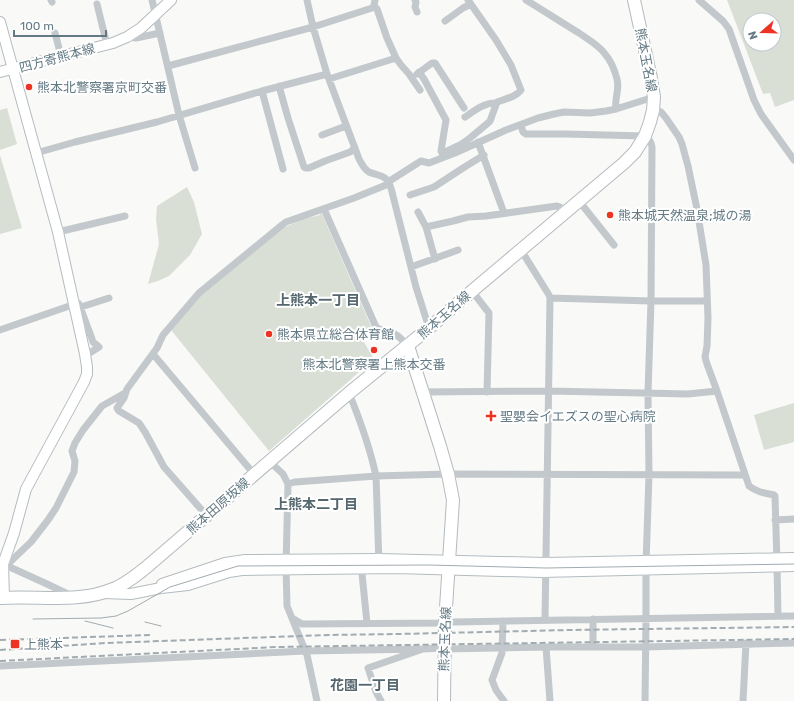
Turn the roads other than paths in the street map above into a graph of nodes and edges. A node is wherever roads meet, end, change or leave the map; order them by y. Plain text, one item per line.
1 (152, 0) edge
2 (171, 0) edge
3 (307, 0) edge
4 (415, 0) edge
5 (526, 0) edge
6 (634, 0) edge
7 (699, 0) edge
8 (374, 2) edge
9 (469, 2) edge
10 (97, 4) dead end
11 (416, 12) dead end
12 (156, 15) junction
13 (445, 20) dead end
14 (0, 22) edge
15 (313, 27) junction
16 (55, 33) dead end
17 (160, 33) junction
18 (127, 37) junction
19 (107, 45) junction
20 (61, 56) junction
21 (396, 58) junction
22 (168, 66) junction
23 (12, 69) junction
24 (0, 72) edge
25 (419, 72) junction
26 (328, 76) junction
27 (411, 77) junction
28 (279, 86) junction
29 (420, 90) dead end
30 (262, 91) junction
31 (654, 97) junction
32 (496, 104) junction
33 (464, 108) dead end
34 (568, 108) dead end
35 (616, 109) junction
36 (653, 110) junction
37 (594, 113) junction
38 (179, 115) junction
39 (465, 117) dead end
40 (521, 125) junction
41 (346, 126) junction
42 (322, 135) dead end
43 (645, 136) junction
44 (478, 142) junction
45 (355, 148) junction
46 (36, 153) junction
47 (442, 153) junction
48 (484, 156) junction
49 (794, 160) edge
50 (421, 161) junction
51 (195, 168) dead end
52 (283, 169) dead end
53 (388, 182) junction
54 (410, 195) dead end
55 (579, 201) junction
56 (324, 209) junction
57 (418, 212) dead end
58 (565, 213) junction
59 (504, 214) junction
60 (125, 216) dead end
61 (426, 227) junction
62 (58, 232) junction
63 (614, 245) dead end
64 (458, 250) dead end
65 (521, 250) junction
66 (435, 259) junction
67 (411, 267) junction
68 (472, 291) junction
69 (110, 298) dead end
70 (550, 298) junction
71 (651, 301) junction
72 (707, 301) junction
73 (77, 306) junction
74 (430, 328) junction
75 (0, 330) edge
76 (408, 346) junction
77 (85, 354) junction
78 (153, 354) junction
79 (548, 391) junction
80 (718, 391) junction
81 (423, 392) junction
82 (487, 392) junction
83 (125, 393) junction
84 (648, 393) junction
85 (349, 394) junction
86 (270, 462) junction
87 (254, 474) junction
88 (448, 474) junction
89 (548, 474) junction
90 (745, 474) junction
91 (649, 475) junction
92 (376, 476) junction
93 (288, 484) junction
94 (207, 516) junction
95 (794, 519) edge
96 (776, 520) junction
97 (794, 558) edge
98 (1, 562) edge
99 (777, 562) junction
100 (286, 564) junction
101 (361, 564) junction
102 (379, 564) junction
103 (449, 564) junction
104 (646, 565) junction
105 (794, 566) edge
106 (546, 567) junction
107 (143, 570) junction
108 (147, 588) junction
109 (103, 593) junction
110 (132, 594) junction
111 (2, 597) edge
112 (74, 597) junction
113 (778, 616) junction
114 (794, 616) edge
115 (292, 618) junction
116 (646, 618) junction
117 (593, 619) junction
118 (545, 620) junction
119 (503, 621) junction
120 (367, 623) junction
121 (445, 623) junction
122 (746, 643) junction
123 (794, 643) edge
124 (594, 646) junction
125 (646, 646) junction
126 (502, 647) junction
127 (546, 647) junction
128 (423, 649) junction
129 (444, 649) junction
130 (305, 651) junction
131 (0, 666) edge
132 (317, 701) edge
133 (381, 701) edge
134 (444, 701) edge
135 (504, 701) edge
136 (550, 701) edge
137 (644, 701) edge
138 (743, 701) edge

1 - 12 street
2 - 12 street, 四方寄熊本線
3 - 15 street
4 - 11 street
5 - 35 street
6 - 31 main road, 熊本玉名線
7 - 49 street
8 - 15 street
8 - 21 street
9 - 13 street
9 - 32 street
10 - 19 street
12 - 17 street
12 - 18 street, 四方寄熊本線
14 - 23 street
15 - 22 street
15 - 26 street
16 - 20 street
17 - 18 street
17 - 22 street
18 - 19 street, 四方寄熊本線
19 - 20 street, 四方寄熊本線
20 - 23 street, 四方寄熊本線
21 - 26 street
21 - 27 street
22 - 38 street
23 - 24 street, 四方寄熊本線
23 - 46 street
25 - 27 street
25 - 33 street
25 - 47 street
26 - 28 street
26 - 41 street
27 - 29 street
28 - 30 street
28 - 45 street
30 - 38 street
30 - 52 street
31 - 35 street
31 - 36 main road, 熊本玉名線
32 - 39 street
32 - 47 street
34 - 37 street
35 - 37 street
36 - 43 main road, 熊本玉名線
36 - 72 street
37 - 40 street
38 - 46 street
38 - 51 street
40 - 43 street
40 - 44 street
41 - 42 street
41 - 45 street
43 - 55 main road, 熊本玉名線
43 - 71 street
44 - 48 street
44 - 50 street
45 - 53 street
46 - 62 street
47 - 50 street
48 - 54 street
48 - 59 street
50 - 53 street
53 - 56 street
53 - 67 street
55 - 58 main road, 熊本玉名線
55 - 63 street
56 - 76 street
56 - 78 street
57 - 61 street
58 - 59 street
58 - 65 main road, 熊本玉名線
59 - 61 street
60 - 62 street
61 - 66 street
62 - 73 street
64 - 66 street
65 - 68 main road, 熊本玉名線
65 - 70 street
66 - 67 street
67 - 74 street
68 - 74 main road, 熊本玉名線
68 - 82 street
69 - 73 street
70 - 71 street
70 - 79 street
71 - 72 street
71 - 84 street
72 - 80 street
73 - 75 street
73 - 77 street
73 - 77 street
74 - 76 main road, 熊本玉名線
76 - 81 main road, 熊本玉名線
76 - 85 main road, 熊本田原坂線
77 - 98 street
78 - 83 street
78 - 87 street
79 - 82 street
79 - 84 street
79 - 89 street
80 - 84 street
80 - 90 street
81 - 82 street
81 - 88 main road, 熊本玉名線
83 - 94 street
83 - 98 street
84 - 91 street
85 - 86 main road, 熊本田原坂線
85 - 92 street
86 - 87 main road, 熊本田原坂線
86 - 93 street
87 - 94 main road, 熊本田原坂線
88 - 89 street
88 - 92 street
88 - 103 main road, 熊本玉名線
89 - 91 street
89 - 106 street
90 - 91 street
90 - 96 street
91 - 104 street
92 - 93 street
92 - 102 street
93 - 100 street
94 - 107 main road, 熊本田原坂線
95 - 96 street
96 - 99 street
97 - 99 street
98 - 111 street
98 - 112 street
99 - 104 street
99 - 105 street
99 - 113 street
100 - 101 street
100 - 108 street
100 - 110 street
100 - 115 street
101 - 102 street
101 - 120 street
102 - 103 street
103 - 106 street
103 - 121 main road, 熊本玉名線
104 - 106 street
104 - 116 street
106 - 118 street
107 - 108 street
107 - 109 main road, 熊本田原坂線
108 - 110 street
109 - 110 street
109 - 112 main road, 熊本田原坂線
111 - 112 main road, 熊本田原坂線
113 - 114 street
113 - 116 street
115 - 120 street
115 - 130 street
116 - 117 street
116 - 125 street
117 - 118 street
117 - 124 street
118 - 119 street
119 - 121 street
119 - 126 street
120 - 121 street
121 - 129 main road, 熊本玉名線
122 - 123 street
122 - 125 street
122 - 138 street
124 - 125 street
124 - 127 street
125 - 137 street
126 - 127 street
126 - 129 street
126 - 135 street
127 - 136 street
128 - 129 street
128 - 130 street
128 - 133 street
129 - 134 main road, 熊本玉名線
130 - 131 street
130 - 132 street

